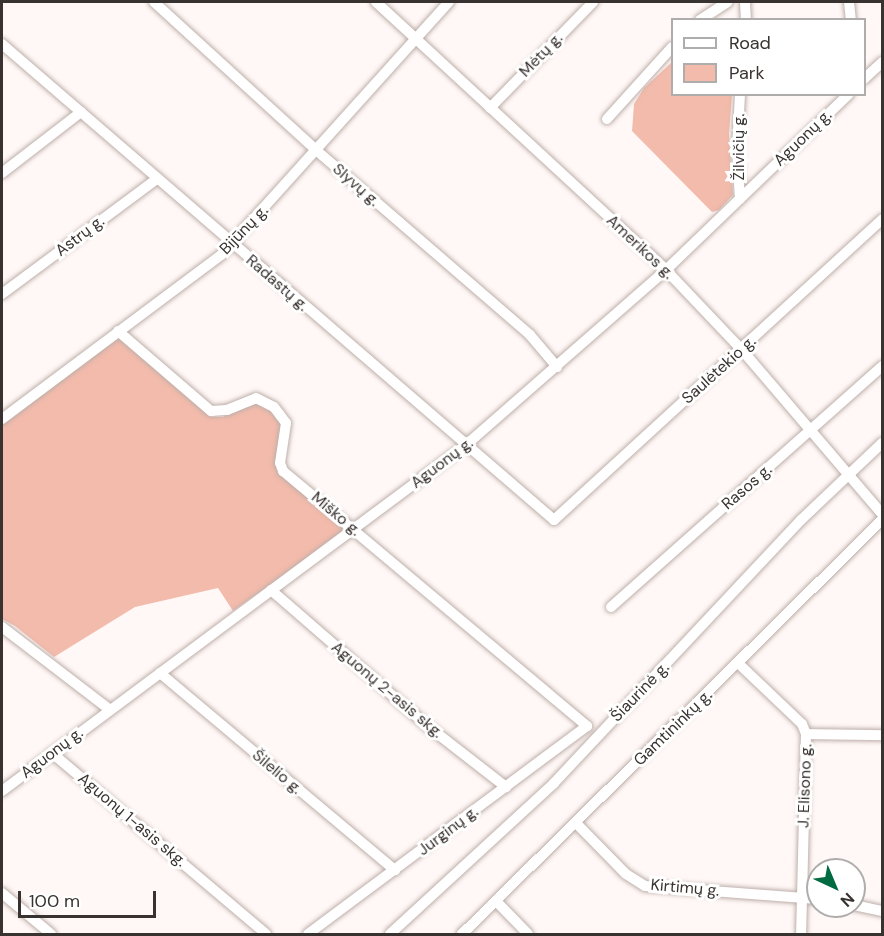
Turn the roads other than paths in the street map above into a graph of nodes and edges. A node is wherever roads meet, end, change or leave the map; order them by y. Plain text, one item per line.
1 (154, 2) edge
2 (376, 2) edge
3 (449, 2) edge
4 (593, 2) edge
5 (728, 2) edge
6 (745, 2) edge
7 (849, 2) edge
8 (703, 18) edge
9 (746, 18) edge
10 (851, 18) edge
11 (415, 38) junction
12 (3, 48) edge
13 (671, 48) edge
14 (882, 62) edge
15 (866, 77) edge
16 (740, 96) edge
17 (847, 96) edge
18 (490, 108) junction
19 (81, 112) junction
20 (607, 119) dead end
21 (316, 150) junction
22 (2, 172) edge
23 (158, 178) junction
24 (740, 199) junction
25 (882, 219) edge
26 (232, 244) junction
27 (666, 270) junction
28 (2, 294) edge
29 (118, 331) junction
30 (742, 350) junction
31 (882, 366) edge
32 (557, 367) junction
33 (2, 419) edge
34 (812, 430) junction
35 (882, 443) edge
36 (466, 445) junction
37 (848, 474) junction
38 (882, 514) edge
39 (554, 520) joint
40 (882, 520) edge
41 (353, 528) junction
42 (271, 590) junction
43 (611, 607) dead end
44 (2, 627) edge
45 (739, 664) junction
46 (160, 673) junction
47 (110, 710) junction
48 (587, 726) joint
49 (806, 734) junction
50 (882, 735) edge
51 (52, 753) junction
52 (506, 787) junction
53 (2, 791) edge
54 (576, 823) junction
55 (395, 870) junction
56 (2, 893) edge
57 (802, 897) junction
58 (806, 898) edge
59 (496, 901) junction
60 (866, 908) edge
61 (882, 911) edge
62 (51, 934) edge
63 (266, 934) edge
64 (308, 934) edge
65 (390, 934) edge
66 (462, 934) edge
67 (528, 934) edge
68 (801, 934) edge

1 - 21 street, Slyvų g.
2 - 11 street, Amerikos g.
3 - 11 street, Bijūnų g.
4 - 18 street, Mėtų g.
5 - 8 street
6 - 9 street
7 - 10 street
11 - 18 street, Amerikos g.
11 - 21 street, Bijūnų g.
12 - 19 street, Radastų g.
13 - 20 street
14 - 15 street
16 - 24 street, Žilvičių g.
17 - 24 street, Aguonų g.
18 - 27 street, Amerikos g.
19 - 22 street
19 - 23 street, Radastų g.
21 - 26 street, Bijūnų g.
21 - 32 street, Slyvų g.
23 - 26 street, Radastų g.
23 - 28 street, Astrų g.
24 - 27 street, Aguonų g.
25 - 30 street, Saulėtekio g.
26 - 29 street, Bijūnų g.
26 - 36 street, Radastų g.
27 - 30 street, Amerikos g.
27 - 32 street, Aguonų g.
29 - 33 street, Bijūnų g.
29 - 41 street, Miško g.
30 - 34 street, Amerikos g.
30 - 39 street, Saulėtekio g.
31 - 34 street, Rasos g.
32 - 36 street, Aguonų g.
34 - 37 street, Amerikos g.
34 - 43 street, Rasos g.
35 - 37 street, Šiaurinė g.
36 - 39 street, Radastų g.
36 - 41 street, Aguonų g.
37 - 38 street, Amerikos g.
37 - 65 street, Šiaurinė g.
40 - 45 street, Gamtininkų g.
41 - 42 street, Aguonų g.
41 - 48 street, Miško g.
42 - 46 street, Aguonų g.
42 - 52 street, Aguonų 2-asis skg.
44 - 47 street
45 - 49 street, J. Elisono g.
45 - 54 street, Gamtininkų g.
46 - 47 street, Aguonų g.
46 - 55 street, Šilelio g.
47 - 51 street, Aguonų g.
48 - 52 street, Jurginų g.
49 - 50 street
49 - 57 street, J. Elisono g.
51 - 53 street, Aguonų g.
51 - 63 street, Aguonų 1-asis skg.
52 - 55 street, Jurginų g.
54 - 57 street, Kirtimų g.
54 - 59 street, Gamtininkų g.
55 - 64 street, Jurginų g.
56 - 62 street
57 - 58 street, Kirtimų g.
57 - 68 street, J. Elisono g.
59 - 66 street, Gamtininkų g.
59 - 67 street
60 - 61 street

